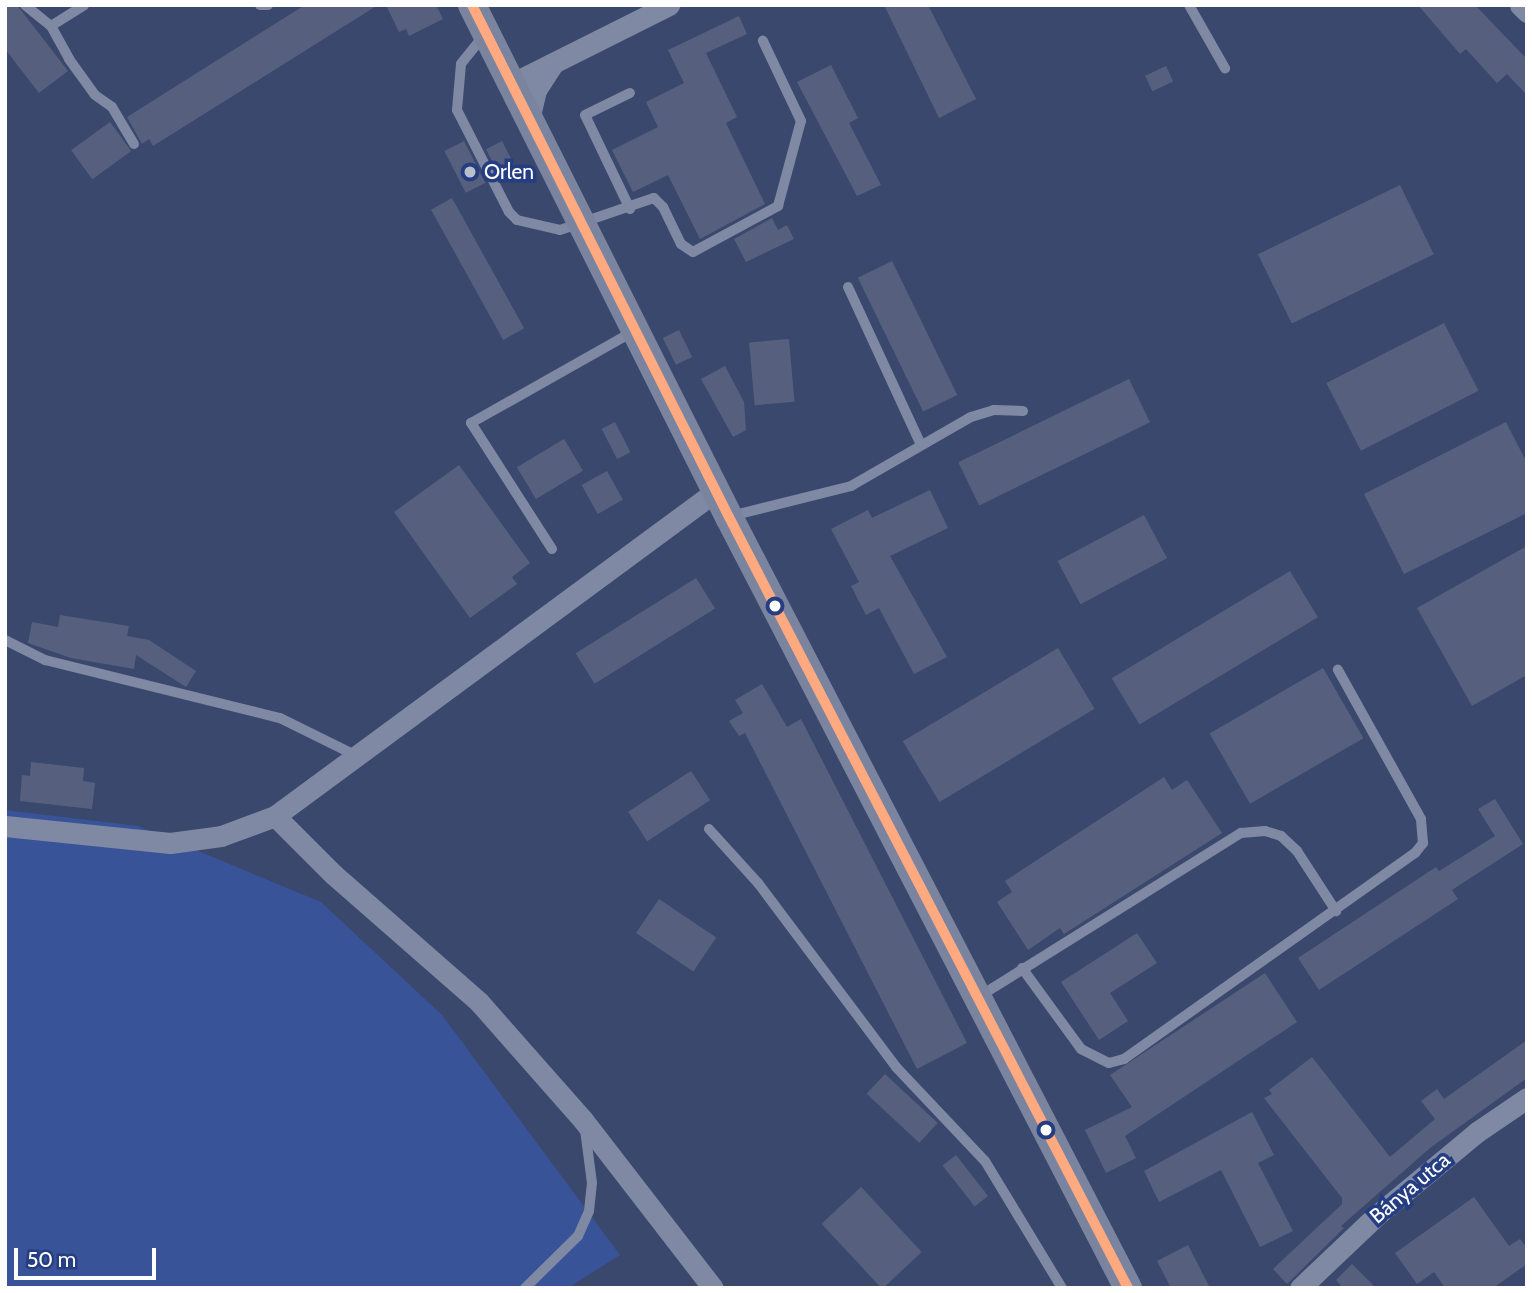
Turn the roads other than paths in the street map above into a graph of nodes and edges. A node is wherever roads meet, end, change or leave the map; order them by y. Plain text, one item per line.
1 (25, 5) edge
2 (84, 5) edge
3 (260, 5) edge
4 (268, 5) edge
5 (472, 5) edge
6 (669, 5) edge
7 (1189, 5) edge
8 (1520, 5) edge
9 (1527, 12) edge
10 (51, 26) junction
11 (486, 33) junction
12 (763, 41) dead end
13 (553, 63) junction
14 (1224, 68) dead end
15 (511, 84) junction
16 (630, 93) dead end
17 (529, 120) junction
18 (134, 144) dead end
19 (630, 209) junction
20 (582, 223) junction
21 (848, 287) dead end
22 (634, 331) junction
23 (1023, 411) dead end
24 (921, 445) junction
25 (716, 491) junction
26 (729, 517) junction
27 (552, 549) dead end
28 (5, 640) edge
29 (1338, 670) dead end
30 (359, 757) junction
31 (275, 816) junction
32 (5, 826) edge
33 (709, 830) dead end
34 (1336, 911) junction
35 (1022, 968) junction
36 (977, 998) junction
37 (1527, 1098) edge
38 (583, 1120) junction
39 (525, 1288) edge
40 (713, 1288) edge
41 (1062, 1288) edge
42 (1129, 1288) edge
43 (1300, 1288) edge

1 - 10 lane
2 - 10 lane
3 - 4 lane
5 - 11 main road
6 - 13 street
7 - 14 lane
8 - 9 street
10 - 18 lane
11 - 15 main road
11 - 20 lane
12 - 19 lane
13 - 15 street
13 - 17 street
15 - 17 main road
16 - 19 lane
17 - 20 main road
19 - 20 lane
20 - 22 main road
21 - 24 lane
22 - 25 main road
22 - 27 lane
23 - 24 lane
24 - 26 lane
25 - 26 main road
25 - 30 street
26 - 36 main road
28 - 30 lane
29 - 34 lane
30 - 31 street
31 - 32 street
31 - 38 street
33 - 41 lane
34 - 35 lane
34 - 35 lane
35 - 36 lane
36 - 42 main road
37 - 43 street, Bánya utca
38 - 39 lane
38 - 40 street

